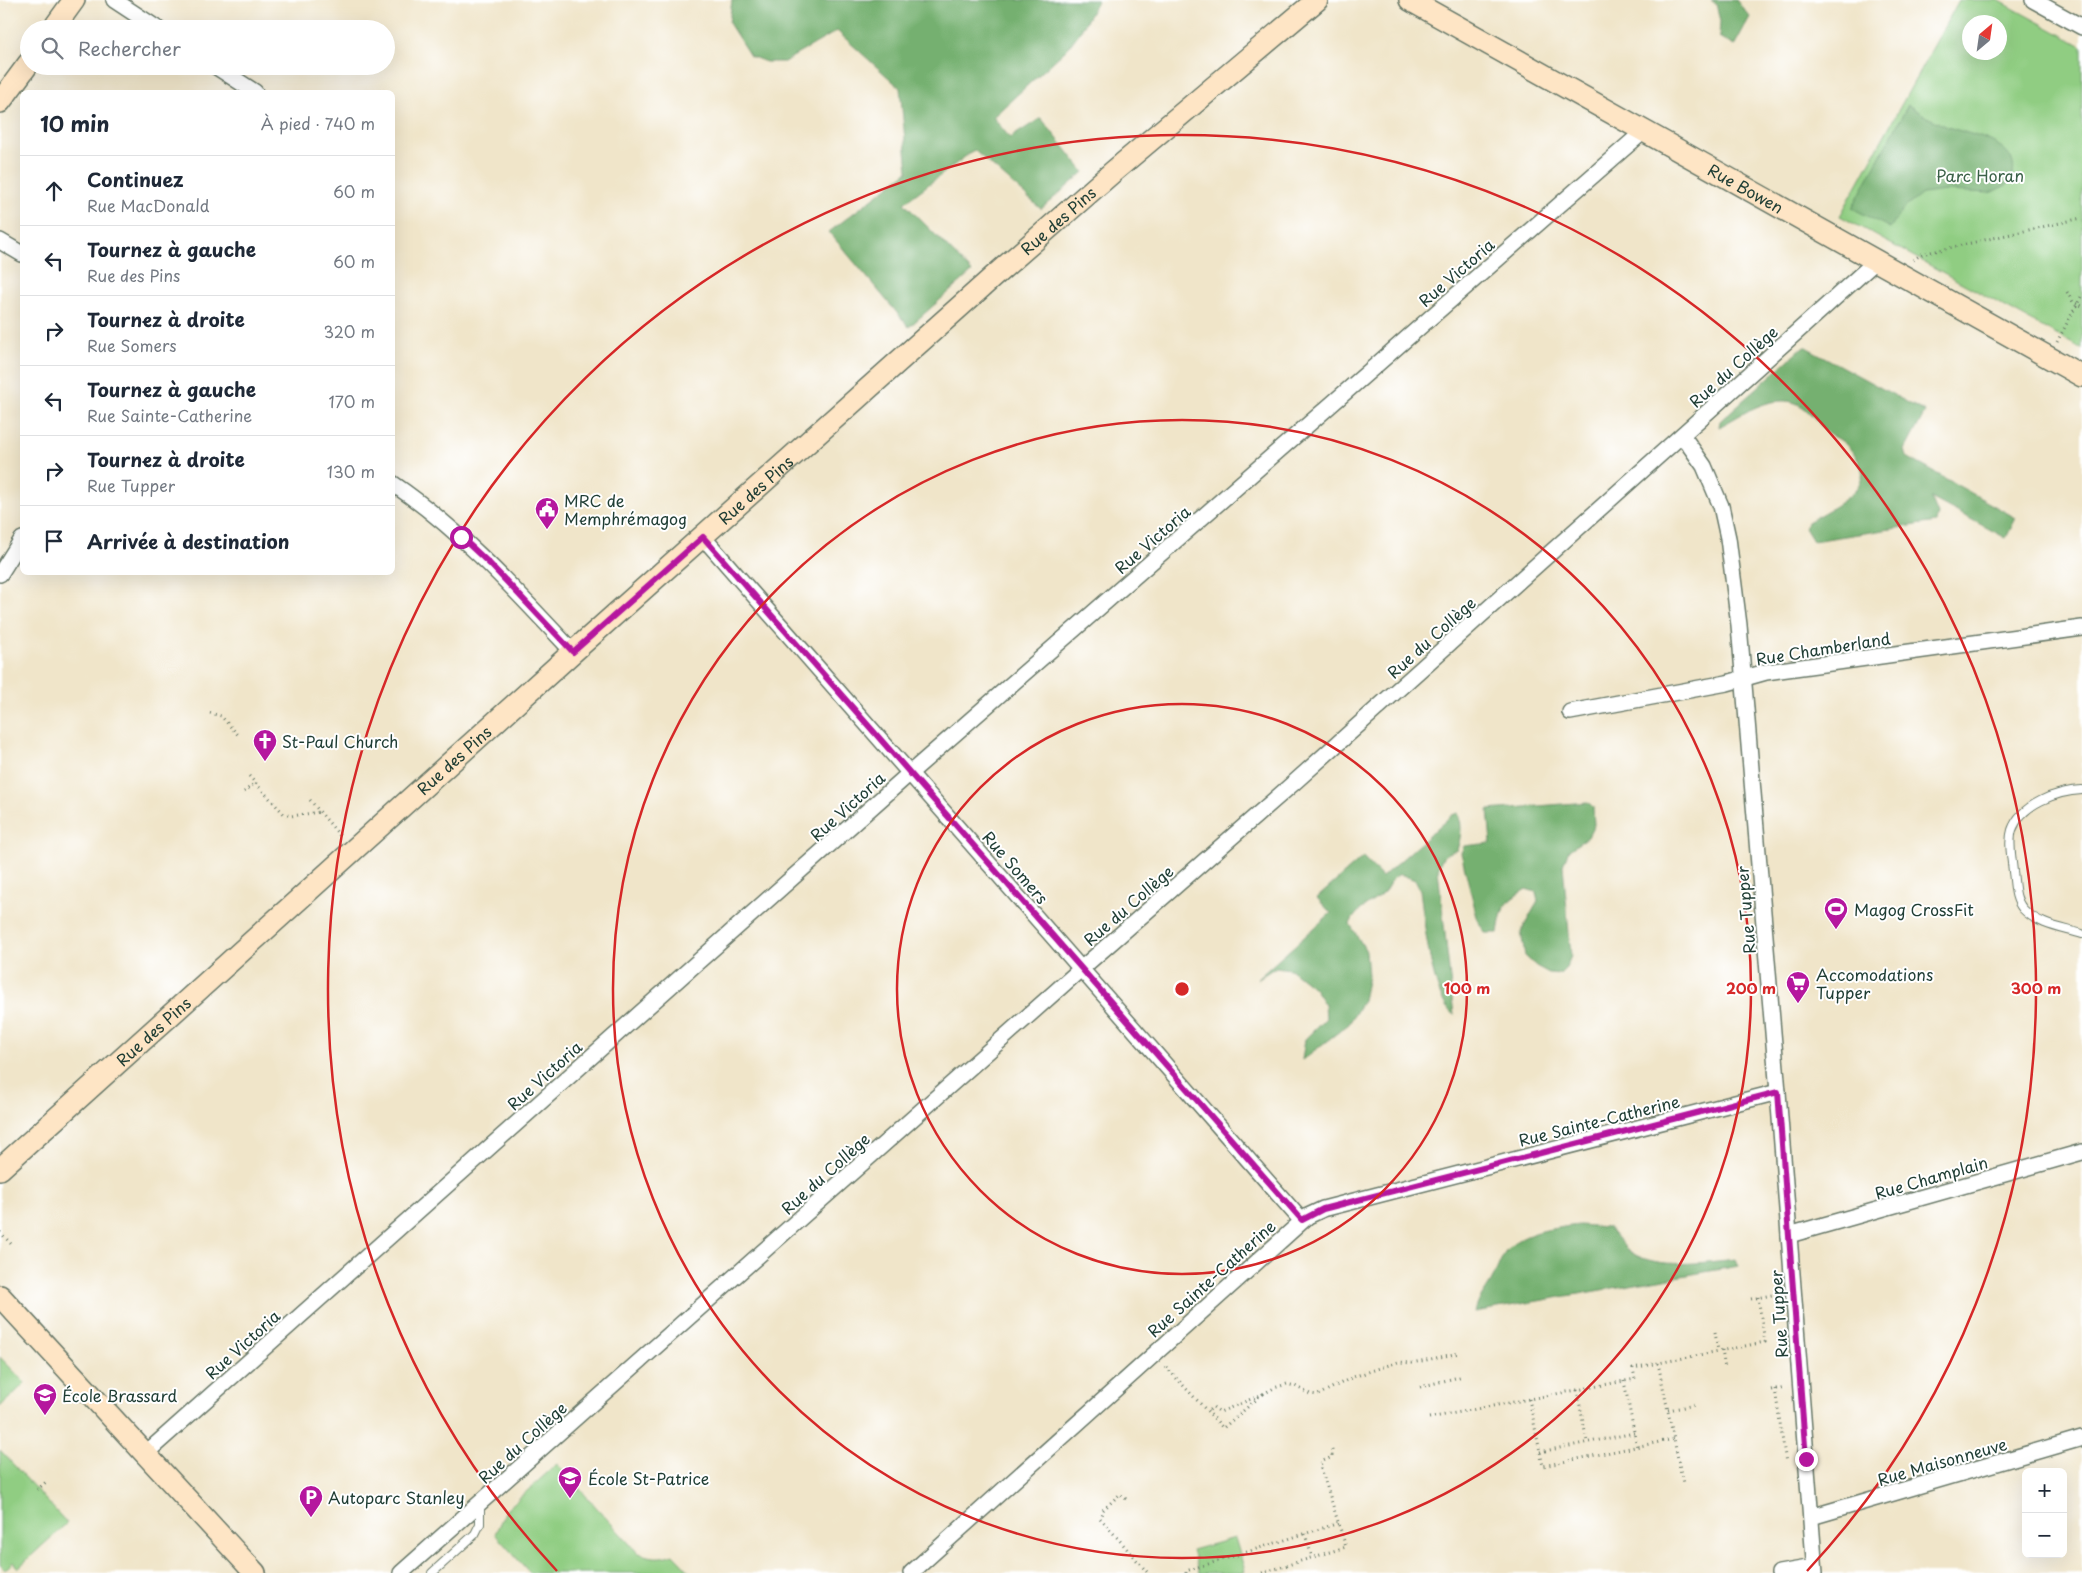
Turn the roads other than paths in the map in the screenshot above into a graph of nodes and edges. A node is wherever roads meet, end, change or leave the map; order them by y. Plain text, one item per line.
1 (74, 0) edge
2 (114, 0) edge
3 (1317, 0) edge
4 (1410, 0) edge
5 (2033, 0) edge
6 (60, 20) edge
7 (144, 20) edge
8 (2082, 27) edge
9 (20, 75) edge
10 (229, 75) edge
11 (252, 90) edge
12 (0, 102) edge
13 (1644, 130) junction
14 (0, 241) edge
15 (20, 253) edge
16 (1876, 261) junction
17 (2082, 376) edge
18 (1682, 435) junction
19 (395, 485) edge
20 (703, 537) junction
21 (20, 542) edge
22 (0, 574) edge
23 (2082, 628) edge
24 (573, 652) junction
25 (1743, 679) junction
26 (1570, 712) dead end
27 (910, 774) junction
28 (2082, 790) edge
29 (2082, 934) edge
30 (1082, 968) junction
31 (1778, 1092) junction
32 (2082, 1152) edge
33 (0, 1169) edge
34 (1302, 1220) junction
35 (1789, 1235) junction
36 (0, 1296) edge
37 (2082, 1438) edge
38 (145, 1454) junction
39 (480, 1503) junction
40 (1811, 1517) junction
41 (1814, 1570) edge
42 (252, 1572) edge
43 (401, 1573) edge
44 (432, 1573) edge
45 (911, 1573) edge
46 (1779, 1573) edge

1 - 6 street
2 - 7 street
3 - 20 street, Rue des Pins
4 - 13 street, Rue Bowen
5 - 8 street
9 - 12 street
10 - 11 street
13 - 16 street, Rue Bowen
13 - 27 street, Rue Victoria
14 - 15 street
16 - 17 street, Rue Bowen
16 - 18 street, Rue du Collège
18 - 25 street, Rue Tupper
18 - 30 street, Rue du Collège
19 - 24 street
20 - 24 street, Rue des Pins
20 - 27 street, Rue Somers
21 - 22 street
23 - 25 street, Rue Chamberland
24 - 33 street, Rue des Pins
25 - 26 street, Rue Chamberland
25 - 31 street, Rue Tupper
27 - 30 street, Rue Somers
27 - 38 street, Rue Victoria
28 - 29 lane
30 - 34 street, Rue Somers
30 - 39 street, Rue du Collège
31 - 34 street, Rue Sainte-Catherine
31 - 35 street, Rue Tupper
32 - 35 street, Rue Champlain
34 - 45 street, Rue Sainte-Catherine
35 - 40 street, Rue Tupper
36 - 38 street
37 - 40 street, Rue Maisonneuve
38 - 42 street
39 - 43 street, Rue du Collège
39 - 44 lane
40 - 41 street, Rue Tupper
41 - 46 street

